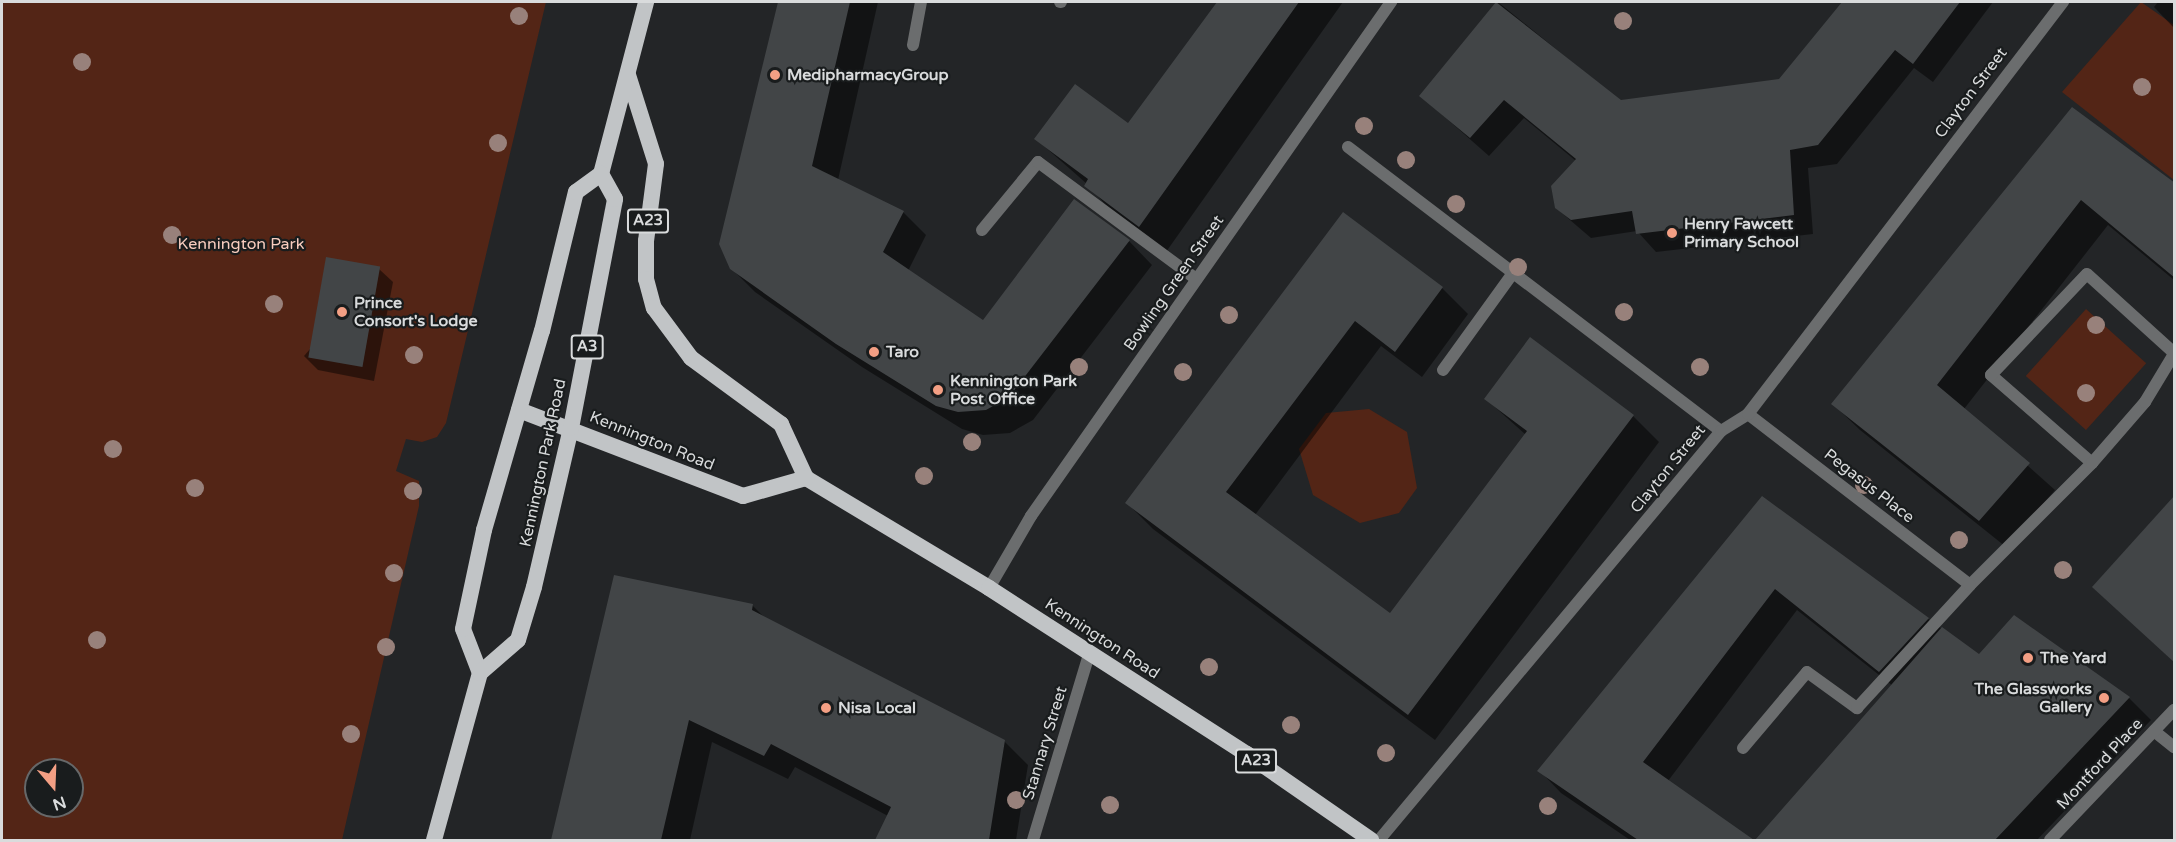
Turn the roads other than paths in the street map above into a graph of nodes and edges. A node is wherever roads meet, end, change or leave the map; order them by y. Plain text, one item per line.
1 (646, 2) edge
2 (921, 2) edge
3 (1391, 2) edge
4 (2063, 2) edge
5 (913, 45) dead end
6 (628, 75) junction
7 (1348, 147) dead end
8 (601, 174) junction
9 (982, 230) dead end
10 (1513, 273) junction
11 (1196, 279) junction
12 (2175, 353) edge
13 (1443, 370) dead end
14 (519, 410) junction
15 (1748, 414) junction
16 (571, 428) junction
17 (1721, 431) junction
18 (2092, 463) junction
19 (806, 478) junction
20 (1970, 585) junction
21 (990, 588) junction
22 (1089, 654) junction
23 (480, 673) junction
24 (2175, 710) edge
25 (2154, 731) junction
26 (2175, 747) edge
27 (1743, 748) dead end
28 (434, 840) edge
29 (1033, 840) edge
30 (1371, 840) edge
31 (1379, 840) edge
32 (2050, 840) edge

1 - 6 highway
2 - 5 street
3 - 11 street, Bowling Green Street
4 - 15 street, Clayton Street
6 - 8 highway
6 - 19 highway, A23
7 - 10 street
8 - 14 highway, Kennington Park Road
8 - 16 highway, Kennington Park Road / A3
9 - 11 street
10 - 13 street
10 - 17 street
11 - 21 street, Bowling Green Street
12 - 18 street
12 - 18 street
14 - 16 highway, Kennington Road
14 - 23 highway, Kennington Park Road
15 - 17 street, Clayton Street
15 - 20 street, Pegasus Place
16 - 19 highway, Kennington Road
16 - 23 highway, Kennington Park Road / A3
17 - 31 street, Clayton Street
18 - 20 street
19 - 21 highway, Kennington Road / A23
20 - 27 street
21 - 22 highway, Kennington Road / A23
22 - 29 street, Stannary Street
22 - 30 highway, Kennington Road / A23
23 - 28 highway
24 - 25 street, Montford Place
25 - 26 street
25 - 32 street, Montford Place

